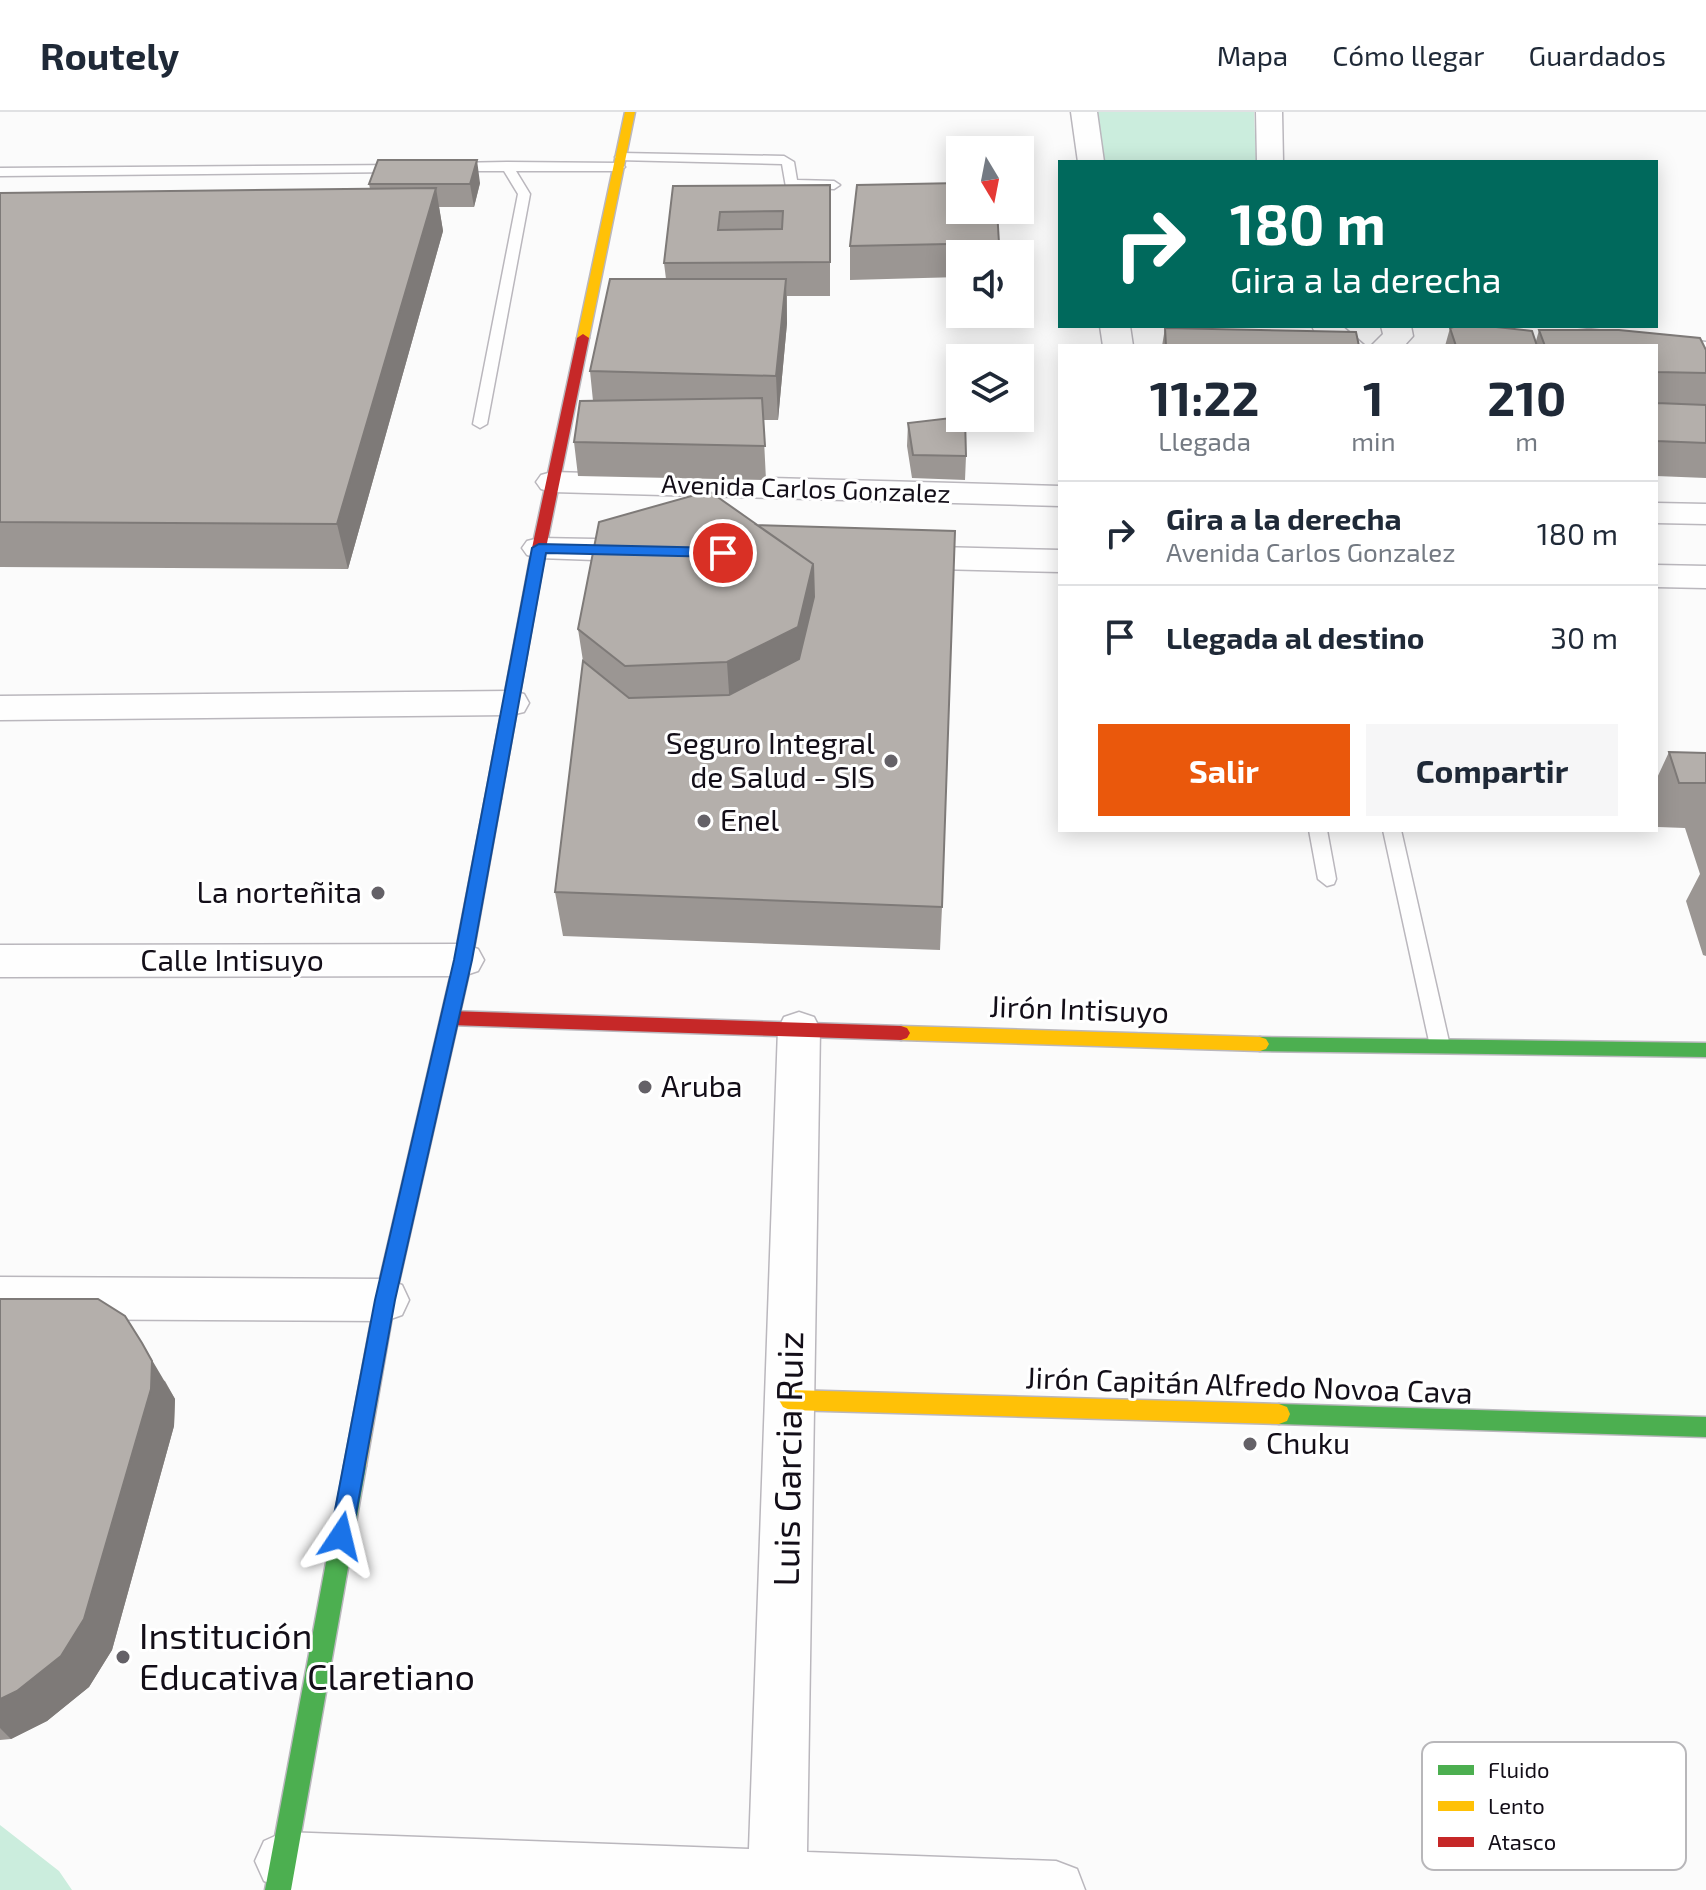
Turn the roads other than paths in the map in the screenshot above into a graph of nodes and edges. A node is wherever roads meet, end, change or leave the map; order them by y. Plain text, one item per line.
1 (630, 112) edge
2 (1084, 112) edge
3 (1269, 112) edge
4 (1091, 160) edge
5 (1270, 160) edge
6 (620, 162) junction
7 (507, 166) junction
8 (414, 167) edge
9 (442, 167) edge
10 (0, 172) edge
11 (834, 185) edge
12 (1328, 328) edge
13 (1495, 328) edge
14 (1346, 344) edge
15 (1642, 344) edge
16 (1658, 346) edge
17 (1706, 351) edge
18 (480, 424) dead end
19 (552, 482) junction
20 (1058, 496) edge
21 (1658, 513) edge
22 (1706, 514) edge
23 (539, 548) junction
24 (681, 552) edge
25 (871, 556) edge
26 (1058, 561) edge
27 (1658, 576) edge
28 (1706, 577) edge
29 (511, 703) junction
30 (0, 708) edge
31 (1318, 832) edge
32 (1392, 832) edge
33 (1327, 879) dead end
34 (463, 960) junction
35 (0, 961) edge
36 (450, 1018) junction
37 (799, 1029) junction
38 (1440, 1046) junction
39 (1706, 1050) edge
40 (0, 1298) edge
41 (385, 1300) junction
42 (790, 1400) junction
43 (1706, 1427) edge
44 (281, 1875) edge
45 (777, 1885) edge
46 (1056, 1890) edge

1 - 6 street
2 - 4 street
3 - 5 street
6 - 7 lane
6 - 11 lane
6 - 19 street
7 - 9 lane
7 - 18 lane
8 - 10 lane
12 - 14 street
13 - 15 street
16 - 17 street
19 - 20 street, Avenida Carlos Gonzalez
19 - 23 street
21 - 22 street
23 - 24 street
23 - 29 street
25 - 26 street
27 - 28 street
29 - 30 street
29 - 34 street
31 - 33 lane
32 - 38 lane
34 - 35 street, Calle Intisuyo
34 - 36 street
36 - 37 street, Jirón Intisuyo
36 - 41 street
37 - 38 street, Jirón Intisuyo
37 - 42 street, Luis Garcia Ruiz
38 - 39 street, Jirón Intisuyo
40 - 41 street
41 - 44 street
42 - 43 street, Jirón Capitán Alfredo Novoa Cava
42 - 45 street, Luis Garcia Ruiz
44 - 45 street
45 - 46 street

